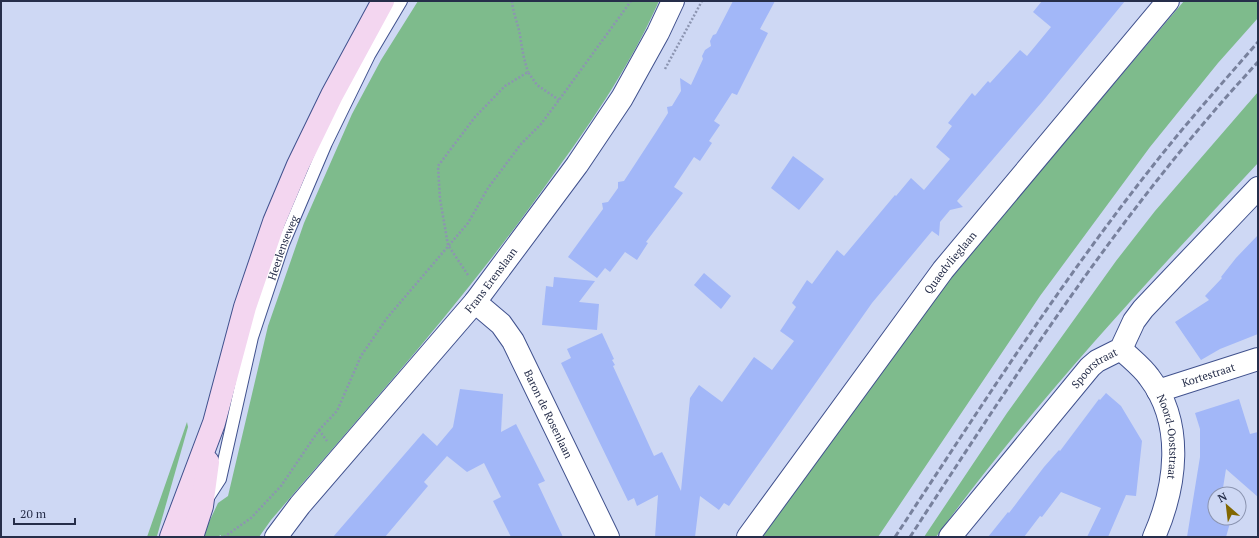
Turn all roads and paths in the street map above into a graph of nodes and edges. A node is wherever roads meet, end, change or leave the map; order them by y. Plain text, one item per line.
1 (383, 1) edge
2 (401, 1) edge
3 (512, 1) edge
4 (631, 1) edge
5 (673, 1) edge
6 (1168, 1) edge
7 (528, 72) junction
8 (559, 100) junction
9 (1258, 188) edge
10 (448, 245) junction
11 (478, 298) junction
12 (1121, 349) junction
13 (1258, 359) edge
14 (1158, 391) junction
15 (214, 423) junction
16 (202, 506) junction
17 (171, 537) edge
18 (192, 537) edge
19 (224, 537) edge
20 (276, 537) edge
21 (608, 537) edge
22 (748, 537) edge
23 (950, 537) edge
24 (1154, 537) edge

1 - 15 main road, Heerlenseweg
2 - 16 lane, Heerlenseweg
3 - 7 path
4 - 8 path
5 - 11 street, Frans Erenslaan
6 - 22 street, Quaedvlieglaan
7 - 8 path
7 - 10 path
8 - 10 path
9 - 12 street, Spoorstraat
10 - 11 path
10 - 19 path
11 - 20 street, Frans Erenslaan
11 - 21 street, Baron de Rosenlaan
12 - 14 street, Noord-Ooststraat
12 - 23 street, Spoorstraat
13 - 14 street, Kortestraat
14 - 24 street, Noord-Ooststraat
15 - 16 main road, Heerlenseweg
15 - 17 main road, Heerlenseweg
16 - 18 main road, Heerlenseweg

